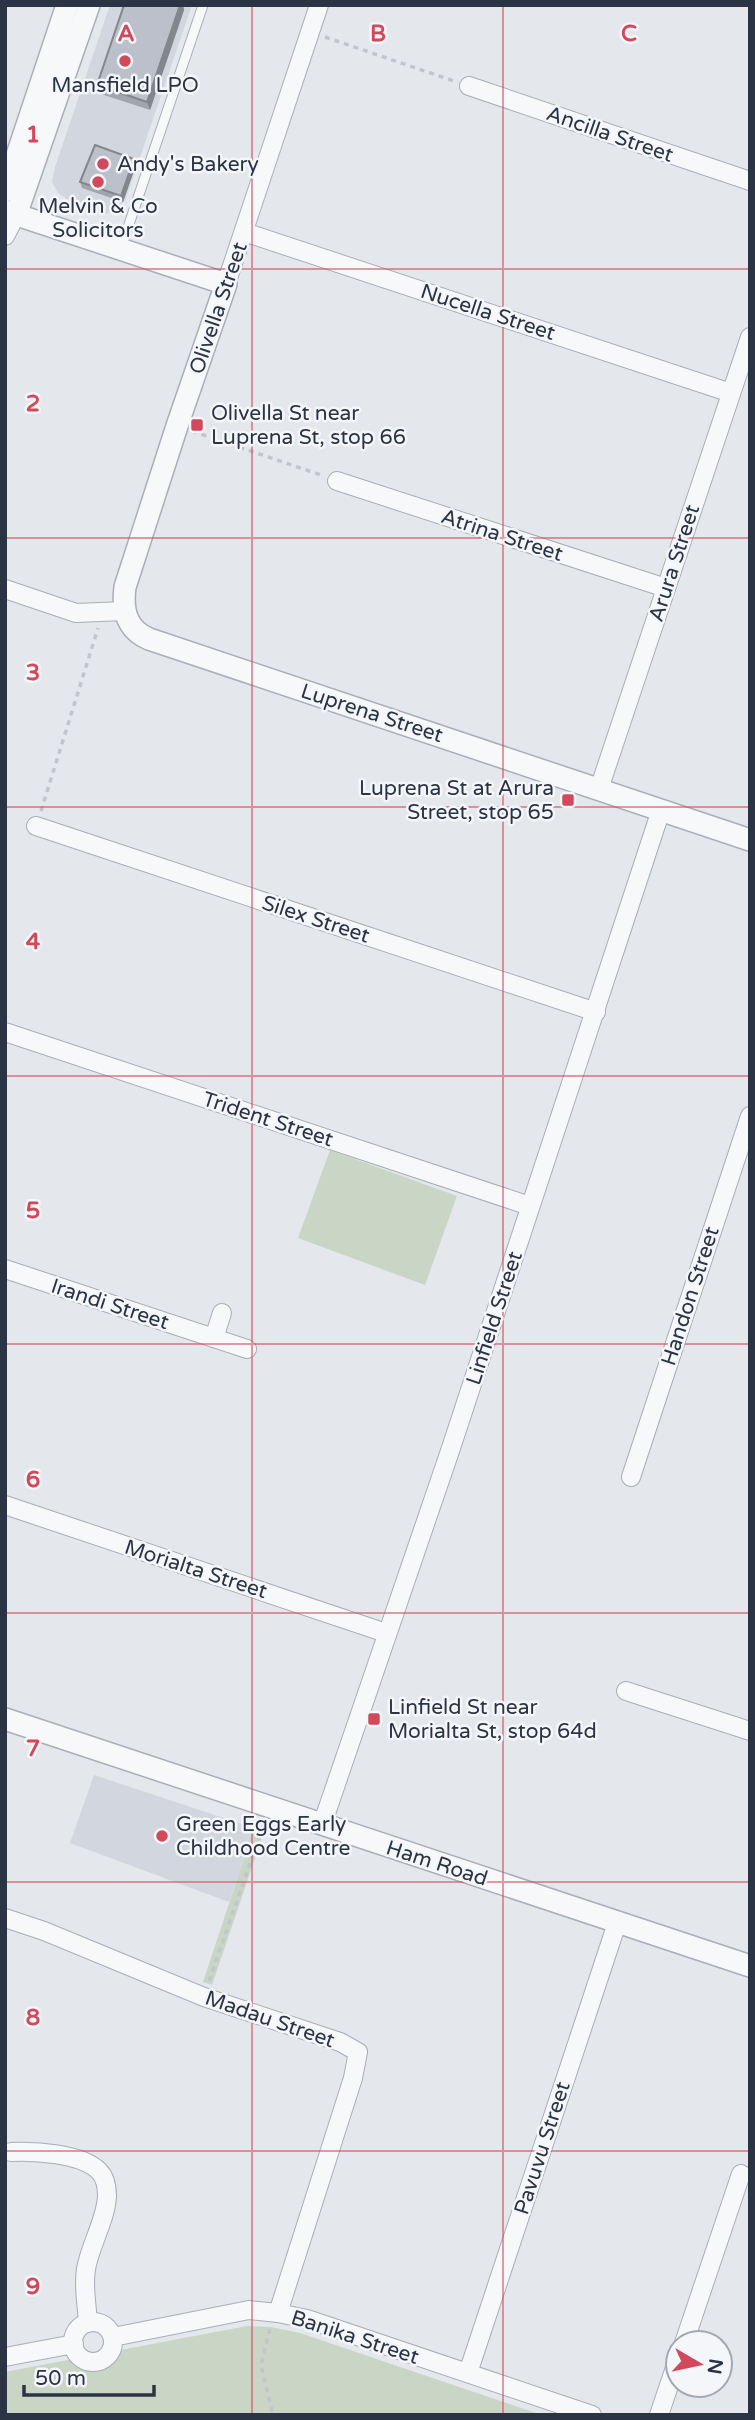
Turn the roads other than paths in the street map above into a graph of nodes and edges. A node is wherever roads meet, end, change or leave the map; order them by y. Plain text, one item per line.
1 (67, 5) edge
2 (89, 5) edge
3 (203, 5) edge
4 (319, 5) edge
5 (469, 86) road end
6 (750, 181) edge
7 (5, 191) edge
8 (10, 213) edge
9 (244, 232) junction
10 (5, 236) edge
11 (121, 250) junction
12 (226, 284) junction
13 (750, 337) edge
14 (731, 393) junction
15 (337, 481) road end
16 (5, 589) edge
17 (666, 589) junction
18 (124, 611) junction
19 (599, 789) junction
20 (661, 810) junction
21 (36, 826) road end
22 (750, 840) edge
23 (596, 1012) junction
24 (5, 1032) edge
25 (750, 1116) edge
26 (530, 1206) junction
27 (5, 1269) edge
28 (222, 1313) dead end
29 (214, 1338) junction
30 (247, 1349) dead end
31 (631, 1477) dead end
32 (5, 1505) edge
33 (386, 1633) junction
34 (626, 1691) dead end
35 (5, 1719) edge
36 (750, 1731) edge
37 (322, 1825) junction
38 (5, 1917) edge
39 (617, 1923) junction
40 (750, 1966) edge
41 (11, 2152) dead end
42 (741, 2174) dead end
43 (278, 2313) junction
44 (88, 2323) junction
45 (689, 2329) edge
46 (113, 2337) junction
47 (74, 2344) junction
48 (5, 2357) edge
49 (468, 2373) junction
50 (592, 2415) edge

1 - 7 street
2 - 8 street
3 - 11 lane
4 - 9 street, Olivella Street
5 - 6 street, Ancilla Street
8 - 10 street
8 - 11 street
9 - 12 street, Olivella Street
9 - 14 street, Nucella Street
11 - 12 street
12 - 18 street, Olivella Street
13 - 14 street, Arura Street
14 - 17 street, Arura Street
15 - 17 street, Atrina Street
16 - 18 street
17 - 19 street, Arura Street
18 - 19 street, Luprena Street
19 - 20 street, Luprena Street
20 - 22 street, Luprena Street
20 - 23 street, Linfield Street
21 - 23 street, Silex Street
23 - 26 street, Linfield Street
24 - 26 street, Trident Street
25 - 31 street, Handon Street
26 - 33 street, Linfield Street
27 - 29 street, Irandi Street
28 - 29 street
29 - 30 street, Irandi Street
32 - 33 street, Morialta Street
33 - 37 street, Linfield Street
34 - 36 street
35 - 37 street, Ham Road
37 - 39 street, Ham Road
38 - 43 street, Madau Street
39 - 40 street, Ham Road
39 - 49 street, Pavuvu Street
41 - 44 street
42 - 45 street
43 - 46 street, Banika Street
43 - 49 street, Banika Street
44 - 46 street
44 - 47 street
46 - 47 street
47 - 48 street
49 - 50 street, Banika Street

